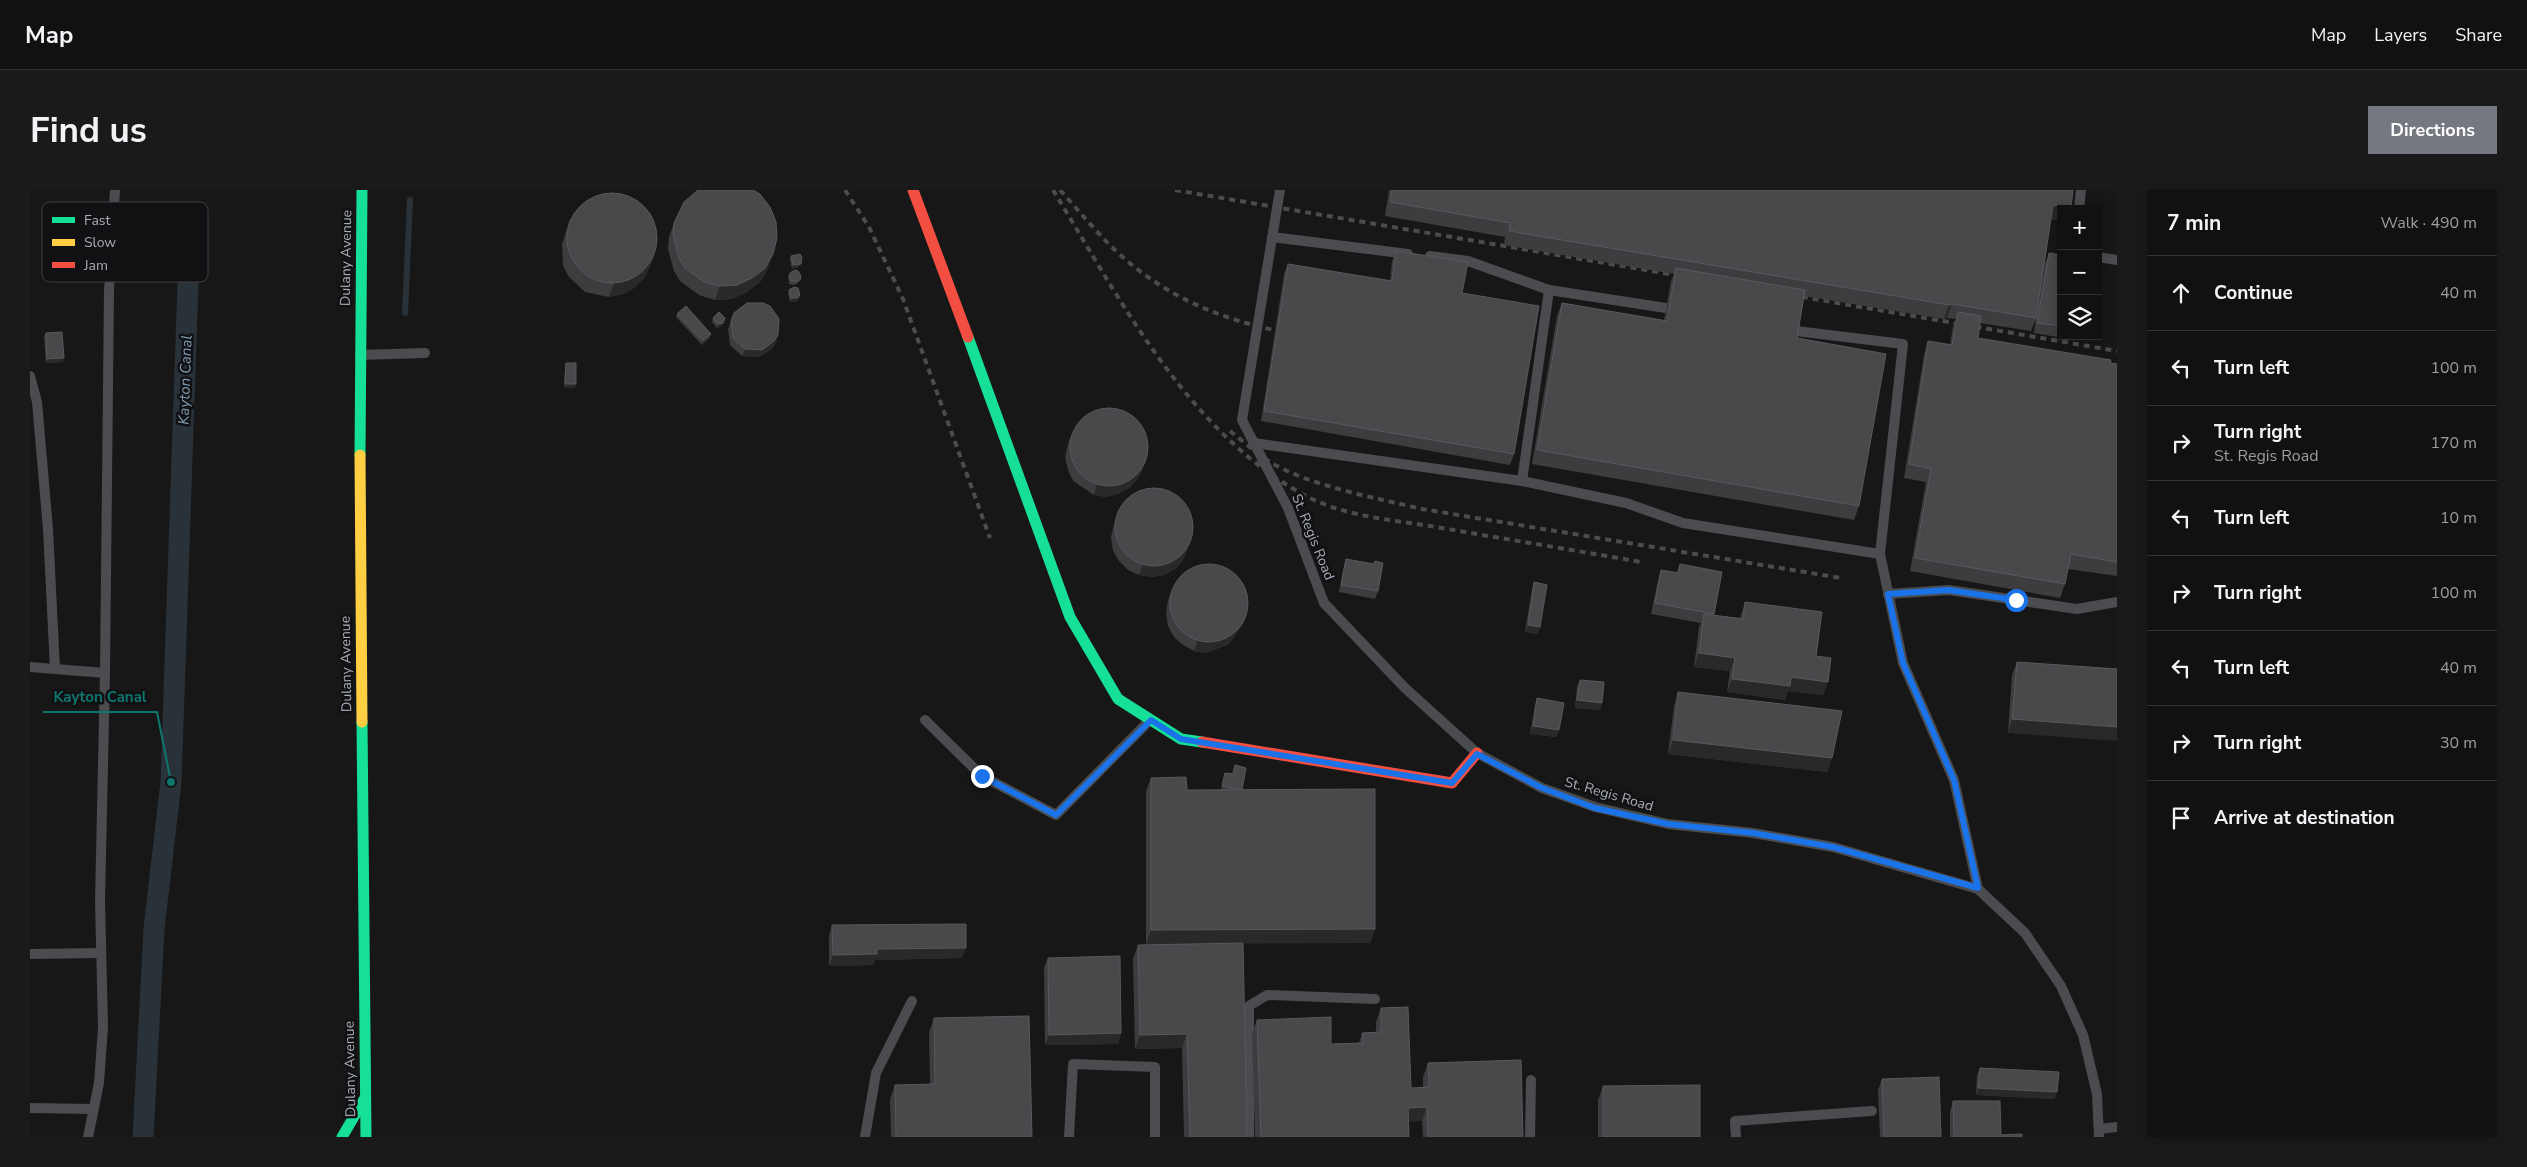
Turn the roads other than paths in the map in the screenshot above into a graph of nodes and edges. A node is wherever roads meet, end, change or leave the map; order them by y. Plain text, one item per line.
1 (362, 190) edge
2 (913, 190) edge
3 (1280, 190) edge
4 (2081, 190) edge
5 (2079, 205) edge
6 (1272, 237) junction
7 (2102, 257) edge
8 (2117, 260) edge
9 (110, 282) edge
10 (1549, 290) junction
11 (1666, 308) dead end
12 (1796, 331) edge
13 (425, 353) dead end
14 (359, 355) junction
15 (30, 376) edge
16 (1254, 443) junction
17 (1522, 481) junction
18 (1880, 554) junction
19 (1888, 594) junction
20 (2117, 602) edge
21 (30, 667) edge
22 (55, 669) junction
23 (104, 673) junction
24 (925, 720) dead end
25 (1151, 720) junction
26 (1477, 754) junction
27 (1978, 888) junction
28 (101, 953) junction
29 (30, 954) edge
30 (1374, 998) dead end
31 (912, 1001) dead end
32 (1531, 1080) dead end
33 (365, 1098) junction
34 (30, 1108) edge
35 (93, 1109) junction
36 (1872, 1111) dead end
37 (2117, 1128) edge
38 (2099, 1133) edge
39 (88, 1137) edge
40 (342, 1137) edge
41 (366, 1137) edge
42 (865, 1137) edge
43 (1069, 1137) edge
44 (1155, 1137) edge
45 (1249, 1137) edge
46 (1530, 1137) edge
47 (1736, 1137) edge

1 - 14 street, Dulany Avenue
2 - 25 street
3 - 6 lane, St. Regis Road
4 - 5 lane
6 - 10 lane
6 - 16 lane, St. Regis Road
7 - 8 lane
9 - 23 lane
10 - 11 lane
10 - 17 lane
12 - 18 lane
13 - 14 lane
14 - 33 street, Dulany Avenue
15 - 22 lane
16 - 17 lane
16 - 26 lane, St. Regis Road
17 - 18 lane
18 - 19 lane
19 - 20 lane
19 - 27 lane
21 - 22 lane
22 - 23 lane
23 - 28 lane
24 - 25 lane
25 - 26 street
26 - 27 lane, St. Regis Road
27 - 38 lane, St. Regis Road
28 - 29 lane
28 - 35 lane
30 - 45 lane
31 - 42 lane
32 - 46 lane
33 - 40 street
33 - 41 street, Dulany Avenue
34 - 35 lane
35 - 39 lane
36 - 47 lane
37 - 38 lane
43 - 44 lane

